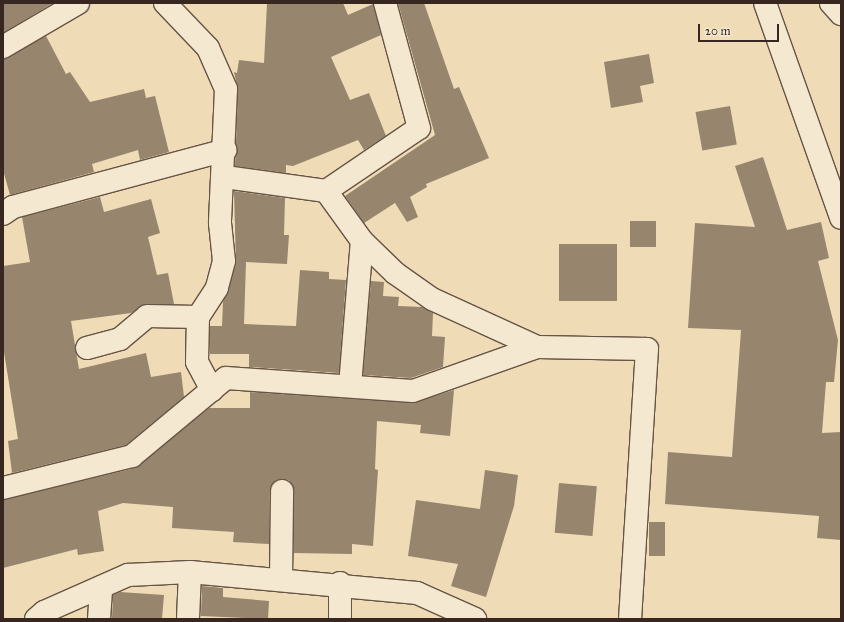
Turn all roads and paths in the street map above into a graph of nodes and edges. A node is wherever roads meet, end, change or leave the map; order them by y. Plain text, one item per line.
1 (78, 3) edge
2 (165, 3) edge
3 (384, 3) edge
4 (765, 3) edge
5 (831, 3) edge
6 (841, 14) edge
7 (3, 47) edge
8 (225, 150) junction
9 (224, 177) junction
10 (326, 190) junction
11 (3, 214) edge
12 (841, 218) edge
13 (362, 242) junction
14 (198, 317) junction
15 (537, 347) junction
16 (87, 348) dead end
17 (350, 386) junction
18 (212, 390) junction
19 (3, 488) edge
20 (282, 491) dead end
21 (190, 572) junction
22 (281, 579) junction
23 (340, 583) junction
24 (101, 587) junction
25 (36, 619) edge
26 (99, 619) edge
27 (188, 619) edge
28 (340, 619) edge
29 (475, 619) edge
30 (630, 619) edge

1 - 7 street
2 - 8 street
3 - 10 street
4 - 12 street
5 - 6 street
8 - 9 street
8 - 11 street
9 - 10 street
9 - 14 street
10 - 13 street
13 - 15 street
13 - 17 street
14 - 16 street
14 - 18 street
15 - 17 street
15 - 30 street
17 - 18 street
18 - 19 street
20 - 22 street
21 - 22 street
21 - 24 street
21 - 27 street
22 - 23 street
23 - 28 street
23 - 29 street
24 - 25 street
24 - 26 street

